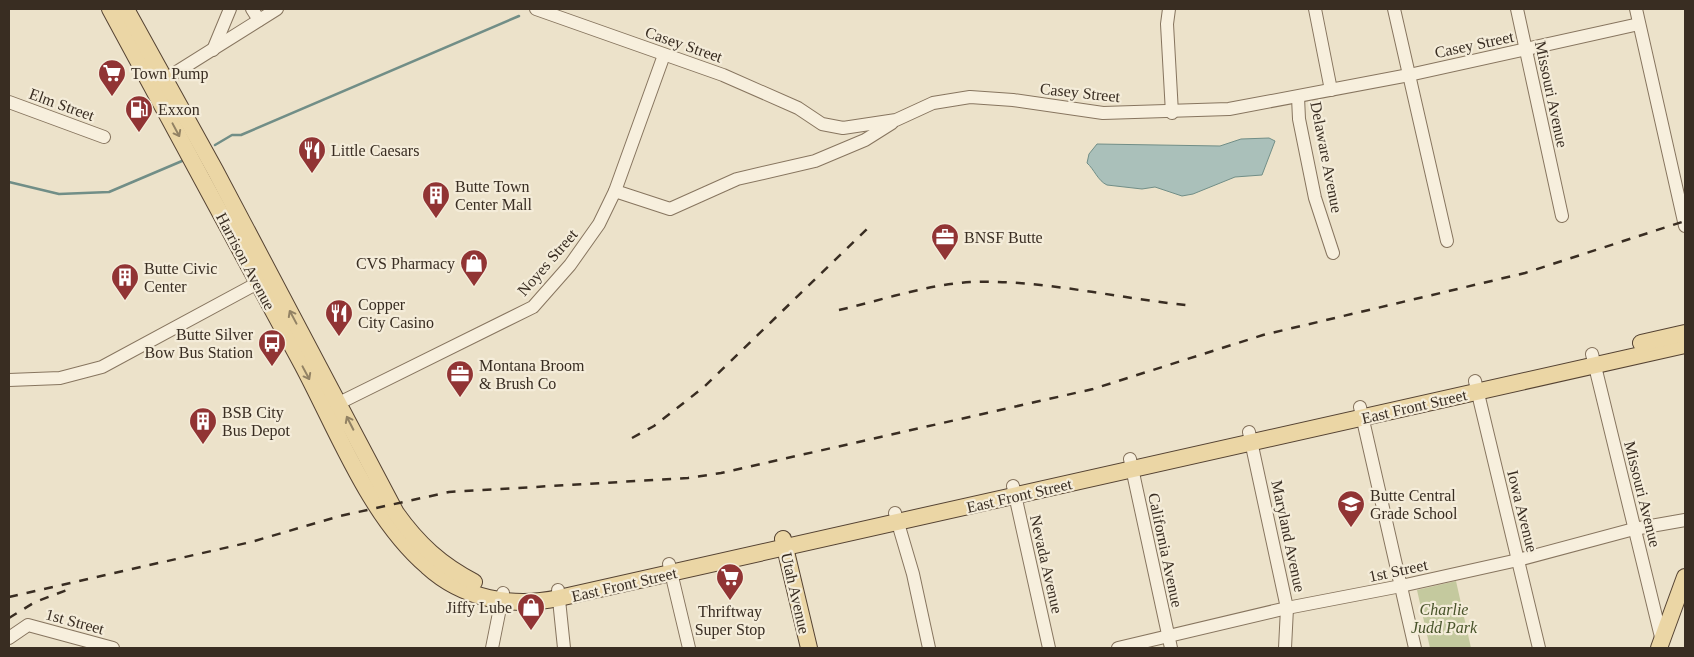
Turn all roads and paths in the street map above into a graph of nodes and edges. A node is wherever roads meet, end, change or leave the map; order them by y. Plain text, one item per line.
1 (110, 9) edge
2 (126, 9) edge
3 (230, 9) edge
4 (252, 9) edge
5 (277, 9) edge
6 (536, 9) edge
7 (1169, 9) edge
8 (1315, 9) edge
9 (1394, 9) edge
10 (1517, 9) edge
11 (1636, 9) edge
12 (259, 20) junction
13 (1639, 24) junction
14 (213, 50) junction
15 (1526, 50) junction
16 (664, 55) junction
17 (1409, 75) junction
18 (159, 83) junction
19 (1331, 90) junction
20 (1298, 97) junction
21 (9, 102) edge
22 (1172, 113) junction
23 (896, 120) junction
24 (104, 137) dead end
25 (615, 191) junction
26 (1562, 216) dead end
27 (1685, 226) edge
28 (1447, 242) dead end
29 (1333, 253) dead end
30 (264, 279) junction
31 (1685, 333) edge
32 (1685, 345) edge
33 (1593, 360) junction
34 (9, 380) edge
35 (1476, 386) junction
36 (333, 406) junction
37 (1361, 412) junction
38 (1250, 437) junction
39 (350, 456) junction
40 (1131, 464) junction
41 (1014, 491) junction
42 (388, 498) junction
43 (389, 513) junction
44 (897, 518) junction
45 (1685, 520) edge
46 (1634, 529) junction
47 (784, 543) junction
48 (1518, 560) junction
49 (670, 569) junction
50 (1685, 576) edge
51 (1402, 586) junction
52 (558, 594) junction
53 (502, 597) junction
54 (1287, 608) junction
55 (9, 638) edge
56 (1169, 643) edge
57 (89, 644) edge
58 (1661, 644) edge
59 (495, 646) edge
60 (113, 648) edge
61 (564, 648) edge
62 (689, 648) edge
63 (809, 648) edge
64 (929, 648) edge
65 (1049, 648) edge
66 (1118, 648) edge
67 (1285, 648) edge
68 (1415, 648) edge
69 (1539, 648) edge

1 - 18 main road, Harrison Avenue
2 - 18 main road, Harrison Avenue
3 - 14 street
4 - 12 street
5 - 12 street
6 - 16 street, Casey Street
7 - 22 street
8 - 19 street, Delaware Avenue
9 - 17 street
10 - 15 street, Missouri Avenue
11 - 13 street
12 - 14 street
13 - 15 street, Casey Street
13 - 27 street
14 - 18 street
15 - 17 street, Casey Street
15 - 26 street, Missouri Avenue
16 - 23 street, Casey Street
16 - 25 street, Noyes Street
17 - 19 street, Casey Street
17 - 28 street
18 - 30 main road, Harrison Avenue
19 - 20 street, Casey Street
20 - 22 street, Casey Street
20 - 29 street, Delaware Avenue
21 - 24 street, Elm Street
22 - 23 street, Casey Street
23 - 25 street
25 - 36 street, Noyes Street
30 - 34 street
30 - 36 main road, Harrison Avenue
31 - 33 main road, East Front Street
32 - 33 main road, East Front Street
33 - 35 main road, East Front Street
33 - 46 street, Missouri Avenue
35 - 37 main road, East Front Street
35 - 48 street, Iowa Avenue
36 - 39 main road, Harrison Avenue
42 -> 36 main road, Harrison Avenue
37 - 38 main road, East Front Street
37 - 51 street
38 - 40 main road, East Front Street
38 - 54 street, Maryland Avenue
39 - 42 main road
39 - 43 main road, Harrison Avenue
40 - 41 main road, East Front Street
40 - 56 street, California Avenue
41 - 44 main road, East Front Street
41 - 65 street, Nevada Avenue
42 - 43 main road, Harrison Avenue
43 - 53 main road, East Front Street
44 - 47 main road, East Front Street
44 - 64 street
45 - 46 street, 1st Street
46 - 48 street, 1st Street
46 - 58 street, Missouri Avenue
47 - 49 main road, East Front Street
47 - 63 main road, Utah Avenue
48 - 51 street, 1st Street
48 - 69 street, Iowa Avenue
49 - 52 main road, East Front Street
49 - 62 street
50 - 58 main road
51 - 54 street, 1st Street
51 - 68 street
52 - 53 main road, East Front Street
52 - 61 street
53 - 59 street
54 - 56 street, 1st Street
54 - 67 street, Maryland Avenue
55 - 57 street, 1st Street
56 - 66 street, 1st Street
57 - 60 street, 1st Street

